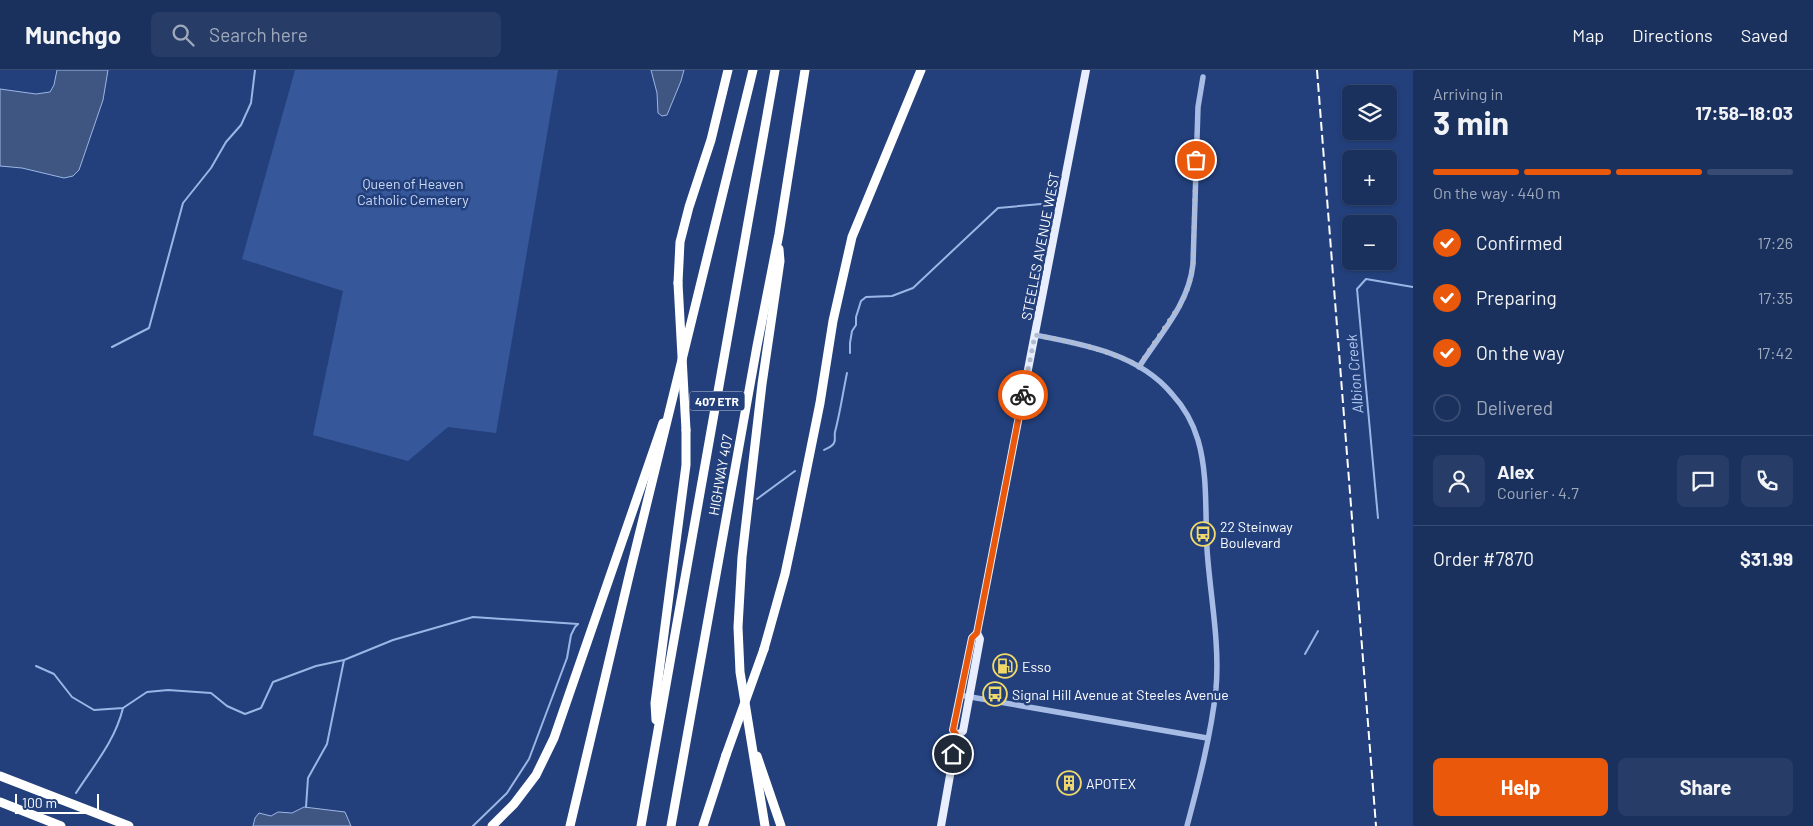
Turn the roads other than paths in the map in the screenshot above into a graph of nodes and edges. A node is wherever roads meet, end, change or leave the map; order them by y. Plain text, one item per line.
1 (730, 70) edge
2 (753, 70) edge
3 (775, 70) edge
4 (805, 70) edge
5 (921, 70) edge
6 (1086, 70) edge
7 (1203, 77) dead end
8 (779, 234) junction
9 (1035, 335) junction
10 (1139, 366) junction
11 (672, 402) junction
12 (977, 633) junction
13 (961, 695) junction
14 (969, 697) junction
15 (658, 731) junction
16 (957, 736) junction
17 (1207, 738) junction
18 (750, 740) junction
19 (0, 776) edge
20 (0, 802) edge
21 (61, 826) edge
22 (129, 826) edge
23 (492, 826) edge
24 (570, 826) edge
25 (641, 826) edge
26 (671, 826) edge
27 (703, 826) edge
28 (765, 826) edge
29 (781, 826) edge
30 (940, 826) edge
31 (1187, 826) edge

1 - 15 highway, bridge
2 - 11 highway
3 - 15 highway, HIGHWAY 407 / 407 ETR
4 - 8 highway, HIGHWAY 407 / 407 ETR
5 - 27 highway, bridge
6 - 9 main road, STEELES AVENUE WEST
7 - 10 street
8 - 18 highway
8 - 26 highway, HIGHWAY 407 / 407 ETR
9 - 10 street
9 - 12 main road, STEELES AVENUE WEST
10 - 17 street
11 - 23 highway
11 - 24 highway
12 - 13 main road, STEELES AVENUE WEST
12 - 14 main road, STEELES AVENUE WEST
13 - 14 street
13 - 16 main road, STEELES AVENUE WEST
14 - 16 main road, STEELES AVENUE WEST
14 - 17 street
15 - 25 highway, HIGHWAY 407 / 407 ETR
16 - 30 main road, STEELES AVENUE WEST
17 - 31 street
18 - 28 highway
18 - 29 highway
19 - 22 highway
20 - 21 highway

